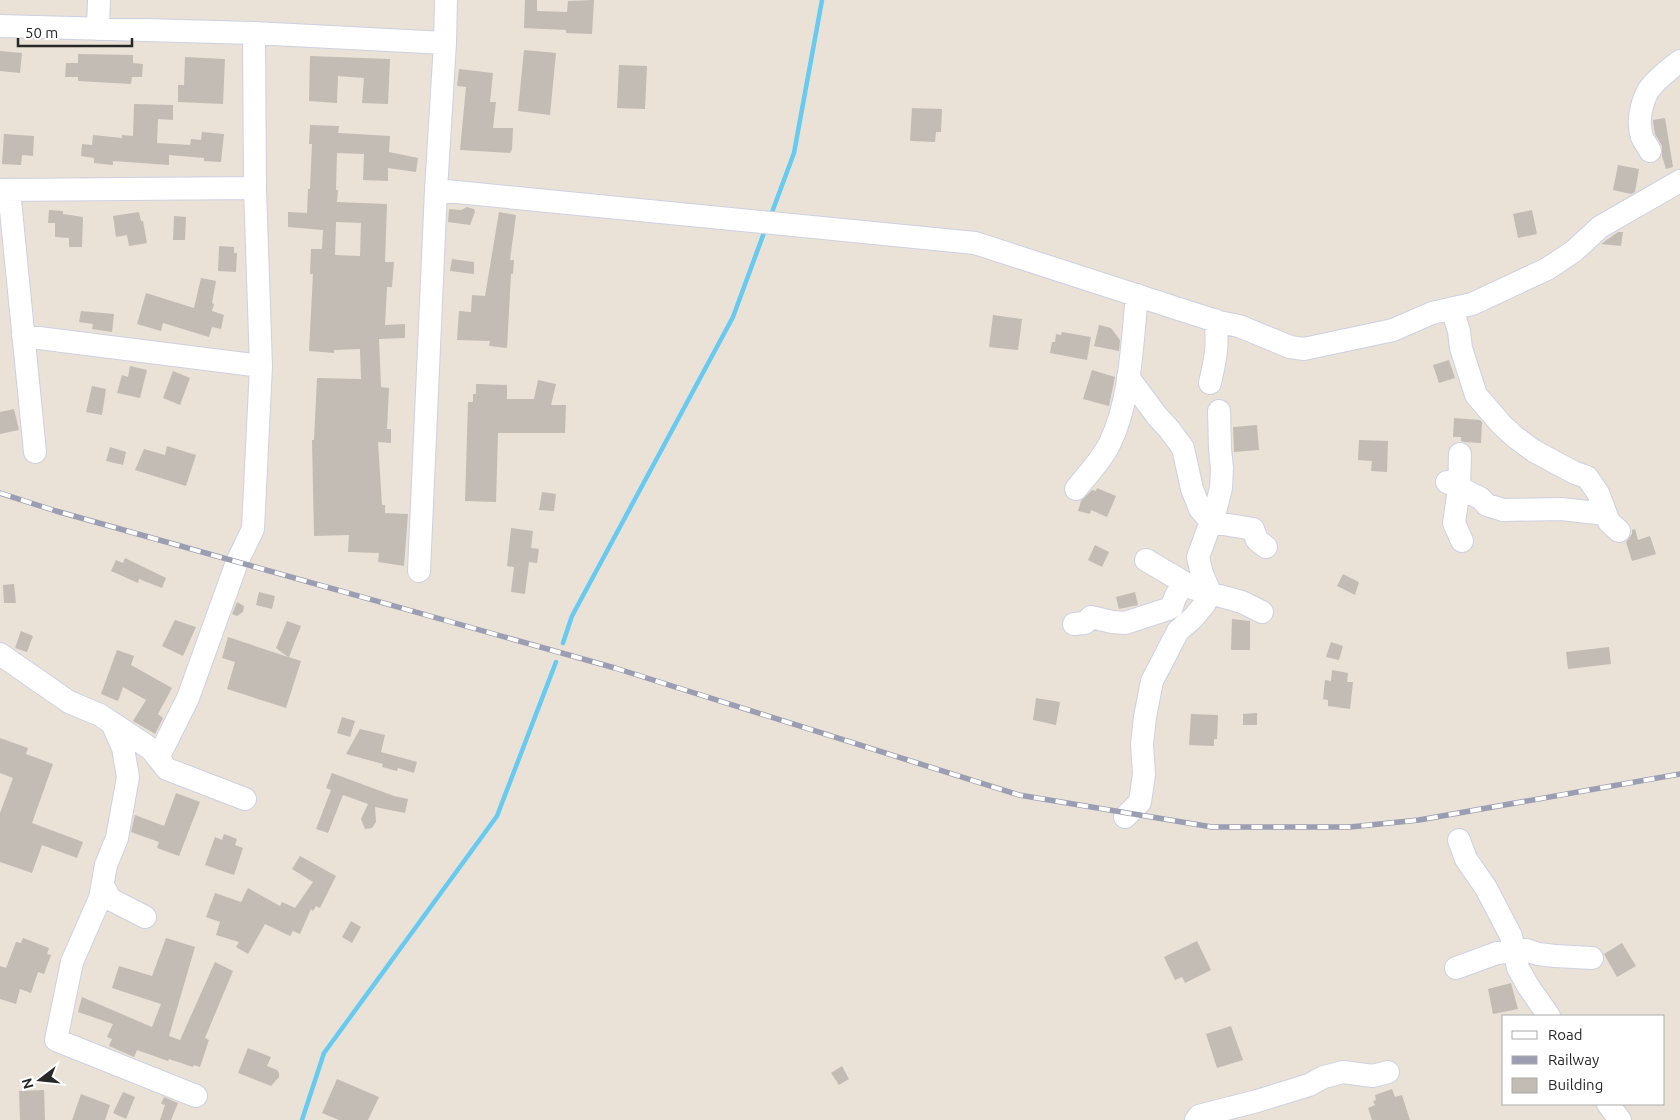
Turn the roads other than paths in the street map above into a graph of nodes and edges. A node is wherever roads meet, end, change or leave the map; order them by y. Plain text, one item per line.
1 (99, 0) edge
2 (446, 0) edge
3 (0, 26) edge
4 (98, 29) junction
5 (254, 33) junction
6 (445, 43) junction
7 (1680, 61) edge
8 (1650, 151) dead end
9 (1680, 181) edge
10 (255, 188) junction
11 (4, 190) edge
12 (436, 190) junction
13 (1137, 295) junction
14 (1452, 308) junction
15 (1214, 320) junction
16 (23, 336) junction
17 (261, 366) junction
18 (1128, 377) junction
19 (1210, 383) dead end
20 (1219, 411) dead end
21 (35, 452) dead end
22 (1460, 454) dead end
23 (1453, 486) junction
24 (1076, 490) dead end
25 (1211, 522) junction
26 (1462, 541) dead end
27 (1266, 547) dead end
28 (1146, 560) dead end
29 (419, 571) dead end
30 (1187, 585) junction
31 (1210, 592) junction
32 (1262, 612) dead end
33 (1074, 624) dead end
34 (0, 654) edge
35 (112, 723) junction
36 (158, 758) junction
37 (245, 799) dead end
38 (1126, 817) dead end
39 (1459, 840) dead end
40 (103, 885) junction
41 (145, 917) dead end
42 (1516, 952) junction
43 (1592, 958) dead end
44 (1456, 968) dead end
45 (1548, 1015) edge
46 (1388, 1072) dead end
47 (196, 1096) dead end
48 (1609, 1105) edge
49 (1196, 1120) edge
50 (1620, 1120) edge

1 - 4 street
2 - 6 street
3 - 4 street
4 - 5 street
5 - 6 street
5 - 10 street
6 - 12 street
7 - 8 street
9 - 14 street
10 - 11 street
10 - 17 street
11 - 16 street
12 - 13 street
12 - 29 street
13 - 15 street
13 - 18 street
14 - 15 street
14 - 23 street
15 - 19 street
16 - 17 street
16 - 21 street
17 - 36 street
18 - 24 street
18 - 25 street
20 - 25 street
22 - 23 street
23 - 26 street
25 - 27 street
25 - 31 street
28 - 30 street
30 - 31 street
30 - 33 street
31 - 32 street
31 - 38 street
34 - 35 street
35 - 36 street
35 - 40 street
36 - 37 street
39 - 42 street
40 - 41 street
40 - 47 street
42 - 43 street
42 - 44 street
42 - 45 street
46 - 49 street
48 - 50 street

